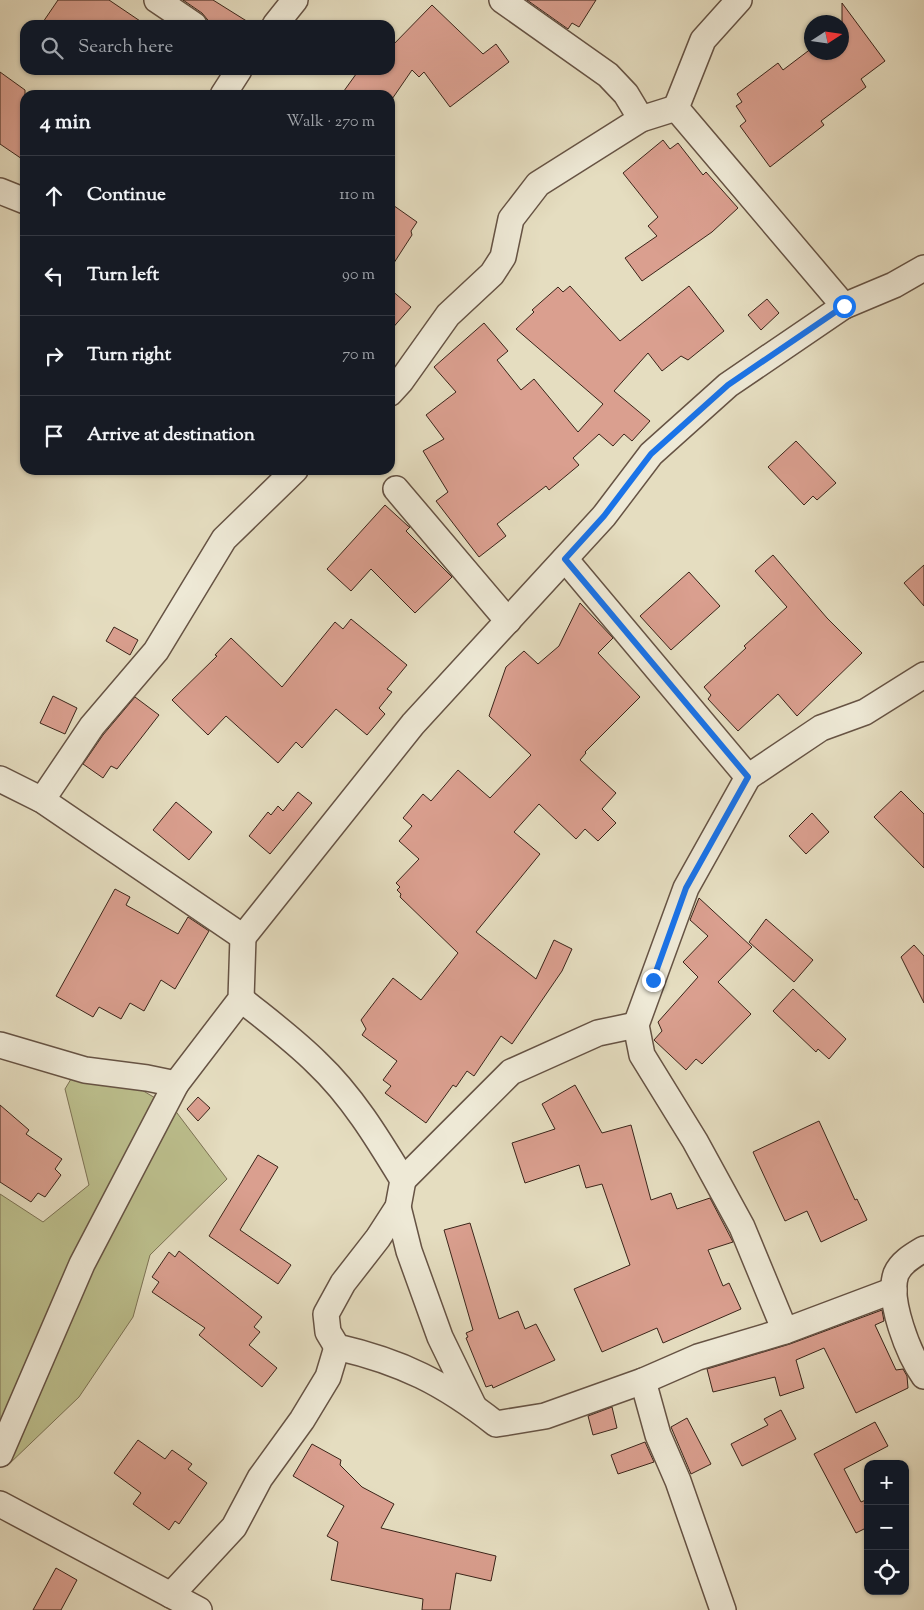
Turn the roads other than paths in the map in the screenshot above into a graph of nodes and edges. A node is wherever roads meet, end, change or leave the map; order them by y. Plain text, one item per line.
1 (157, 0) edge
2 (295, 0) edge
3 (502, 0) edge
4 (739, 0) edge
5 (187, 20) edge
6 (279, 20) edge
7 (236, 75) edge
8 (226, 90) edge
9 (676, 108) junction
10 (640, 119) junction
11 (0, 191) edge
12 (20, 199) edge
13 (924, 268) edge
14 (844, 306) junction
15 (395, 387) edge
16 (290, 475) edge
17 (396, 489) dead end
18 (565, 559) junction
19 (508, 621) junction
20 (924, 675) edge
21 (748, 777) junction
22 (0, 779) edge
23 (42, 800) junction
24 (243, 937) junction
25 (241, 999) junction
26 (636, 1024) junction
27 (0, 1046) edge
28 (176, 1084) junction
29 (403, 1180) junction
30 (398, 1207) junction
31 (924, 1249) edge
32 (894, 1290) junction
33 (784, 1331) junction
34 (337, 1347) junction
35 (924, 1376) edge
36 (643, 1381) junction
37 (474, 1407) junction
38 (0, 1454) edge
39 (0, 1504) edge
40 (171, 1595) junction
41 (200, 1610) edge
42 (723, 1610) edge

1 - 5 street
2 - 6 street
3 - 10 street
4 - 9 street
7 - 8 street
9 - 10 street
9 - 14 street
10 - 15 street
11 - 12 street
13 - 14 street
14 - 18 street
16 - 23 street
17 - 19 street
18 - 19 street
18 - 21 street
19 - 24 street
20 - 21 street
21 - 26 street
22 - 23 street
23 - 24 street
24 - 25 street
25 - 28 street
25 - 29 street
26 - 29 street
26 - 33 street
27 - 28 street
28 - 38 street
29 - 30 street
30 - 34 street
30 - 37 street
31 - 32 street
32 - 33 street
32 - 35 street
33 - 36 street
34 - 37 street
34 - 40 street
36 - 37 street
36 - 42 street
39 - 40 street
40 - 41 street

